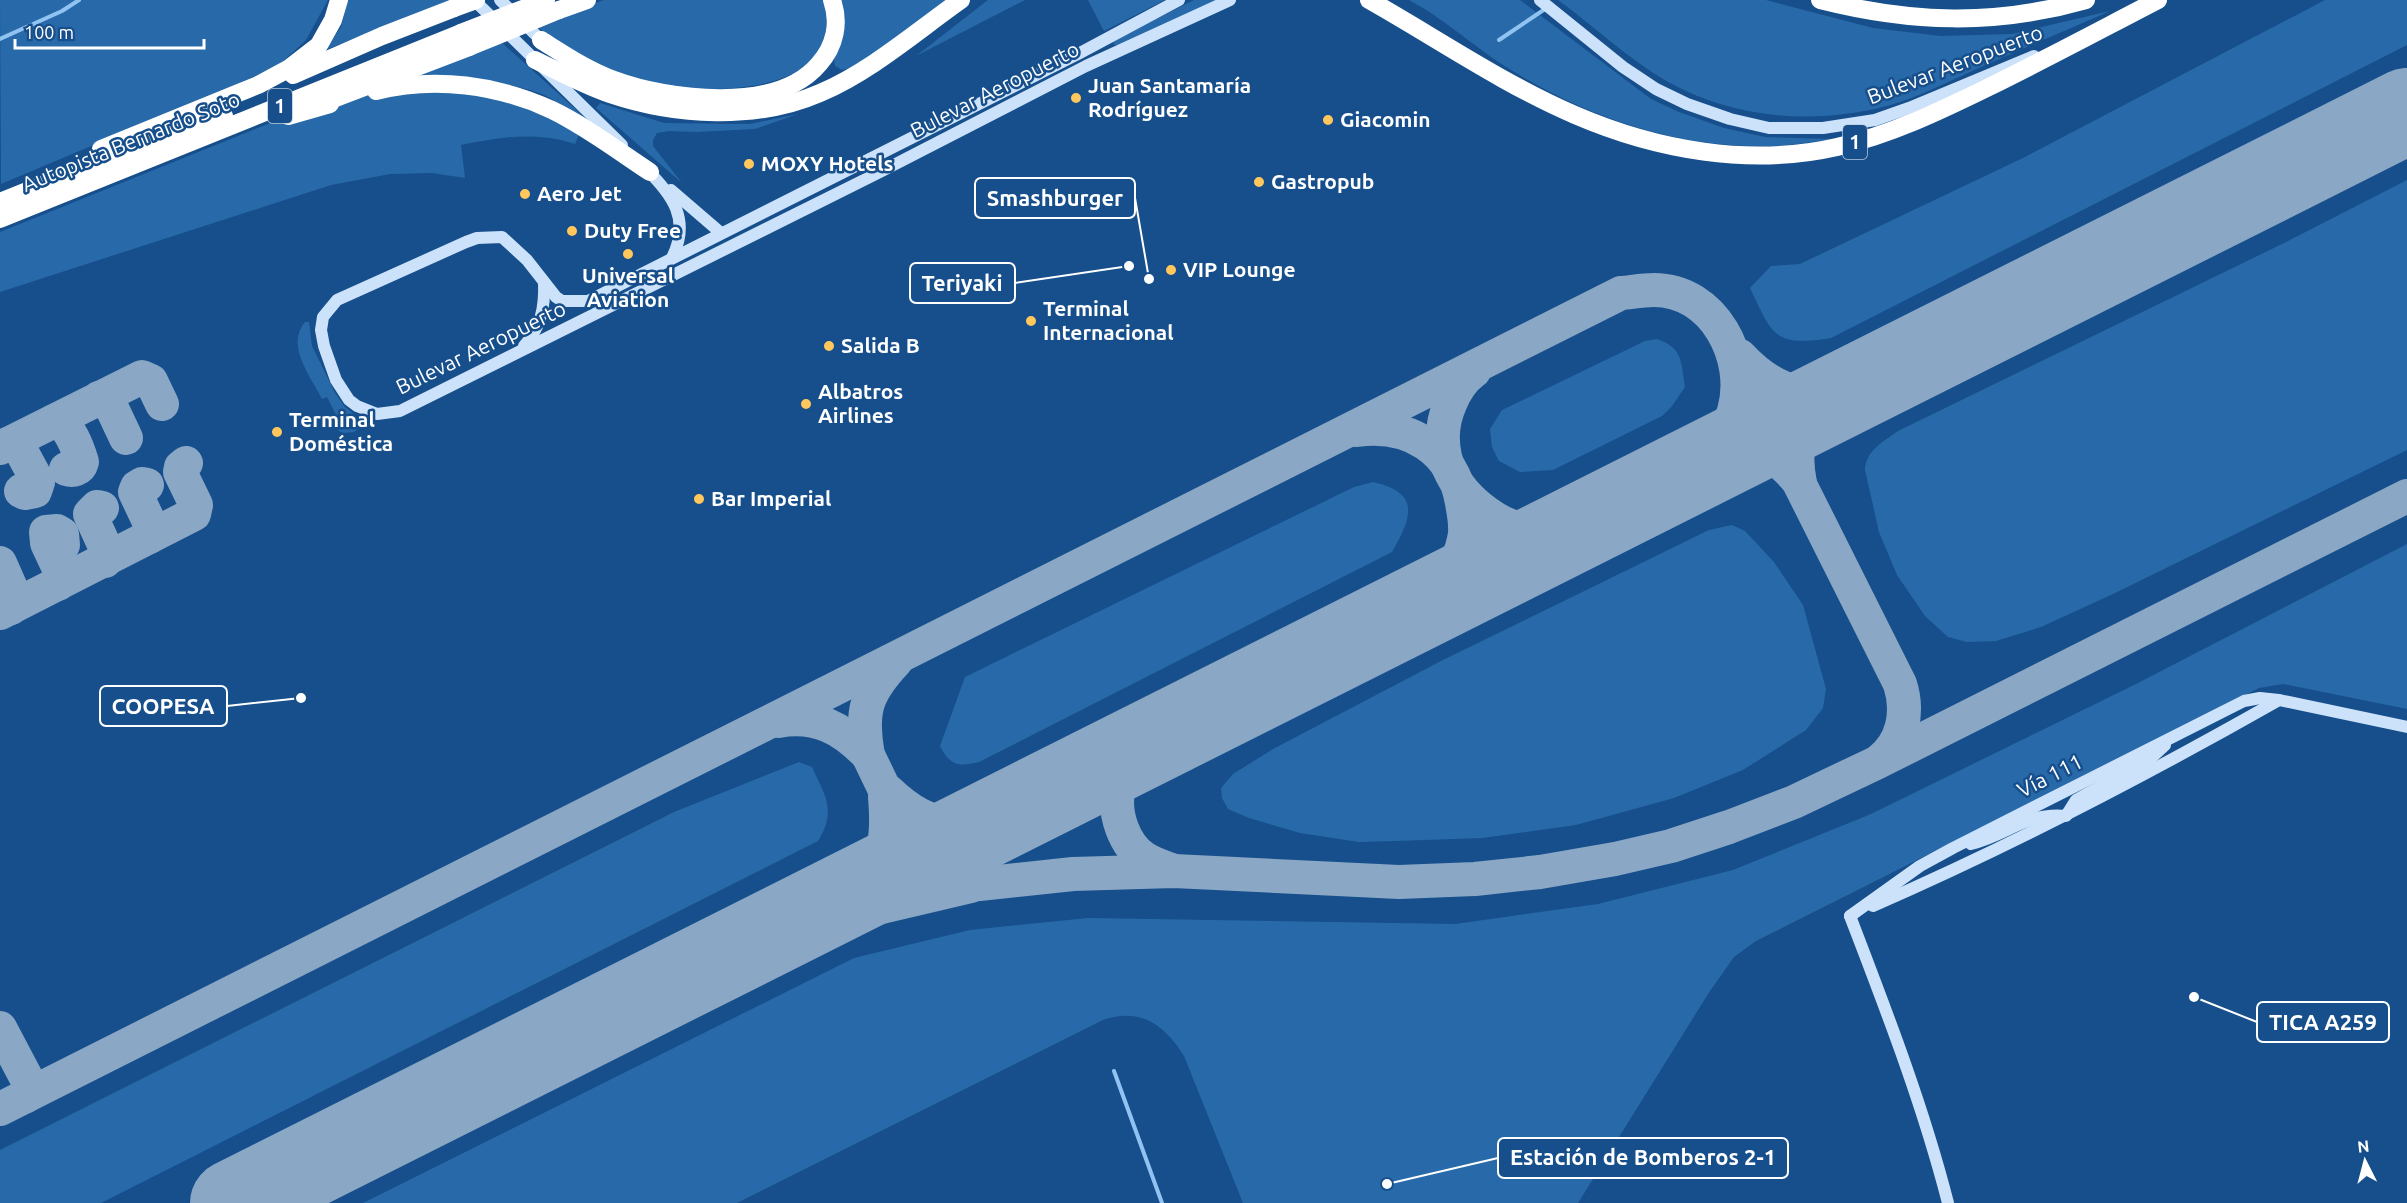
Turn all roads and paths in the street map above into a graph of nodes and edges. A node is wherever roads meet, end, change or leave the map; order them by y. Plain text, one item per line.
1 (339, 0) edge
2 (475, 0) edge
3 (500, 0) edge
4 (514, 0) edge
5 (587, 0) edge
6 (832, 0) edge
7 (961, 0) edge
8 (1179, 0) edge
9 (1230, 0) edge
10 (1369, 0) edge
11 (1540, 0) edge
12 (1820, 0) edge
13 (2055, 0) edge
14 (2086, 0) edge
15 (2158, 0) edge
16 (550, 3) edge
17 (2027, 13) junction
18 (2129, 15) junction
19 (460, 28) junction
20 (541, 40) joint
21 (535, 60) junction
22 (288, 116) junction
23 (97, 172) junction
24 (650, 172) junction
25 (0, 191) edge
26 (0, 202) edge
27 (0, 219) edge
28 (721, 233) junction
29 (672, 258) junction
30 (544, 282) junction
31 (519, 352) junction
32 (2279, 700) junction
33 (2407, 728) edge
34 (2172, 737) junction
35 (2066, 816) junction
36 (1953, 848) junction
37 (1850, 916) junction
38 (1948, 1203) edge

1 - 25 highway
2 - 19 highway, Autopista Bernardo Soto / 1, bridge
2 - 21 street
3 - 20 street
4 - 19 highway, Autopista Bernardo Soto / 1
5 - 16 highway, Autopista Bernardo Soto / 1
6 - 20 highway
7 - 21 highway
8 - 28 street, Bulevar Aeropuerto
9 - 31 street, Bulevar Aeropuerto
10 - 18 highway, 1
11 - 18 street, Bulevar Aeropuerto
12 - 17 highway
13 - 17 highway
14 - 17 highway
15 - 18 highway, 1
16 - 19 highway, Autopista Bernardo Soto / 1, bridge
19 - 22 highway, Autopista Bernardo Soto / 1
19 - 23 highway, Autopista Bernardo Soto / 1
21 - 24 street
22 - 23 highway, 1
22 - 24 highway
23 - 26 highway, Autopista Bernardo Soto / 1
23 - 27 highway, Autopista Bernardo Soto / 1
24 - 28 street
24 - 29 street
28 - 29 street, Bulevar Aeropuerto
29 - 30 street, Bulevar Aeropuerto
30 - 31 street
30 - 31 street, Bulevar Aeropuerto
32 - 33 street, Vía 111
32 - 34 street, Vía 111
32 - 35 street, Vía 111
34 - 35 street
34 - 36 street, Vía 111
35 - 36 street
35 - 37 street, Vía 111
36 - 37 street, Vía 111
37 - 38 street

